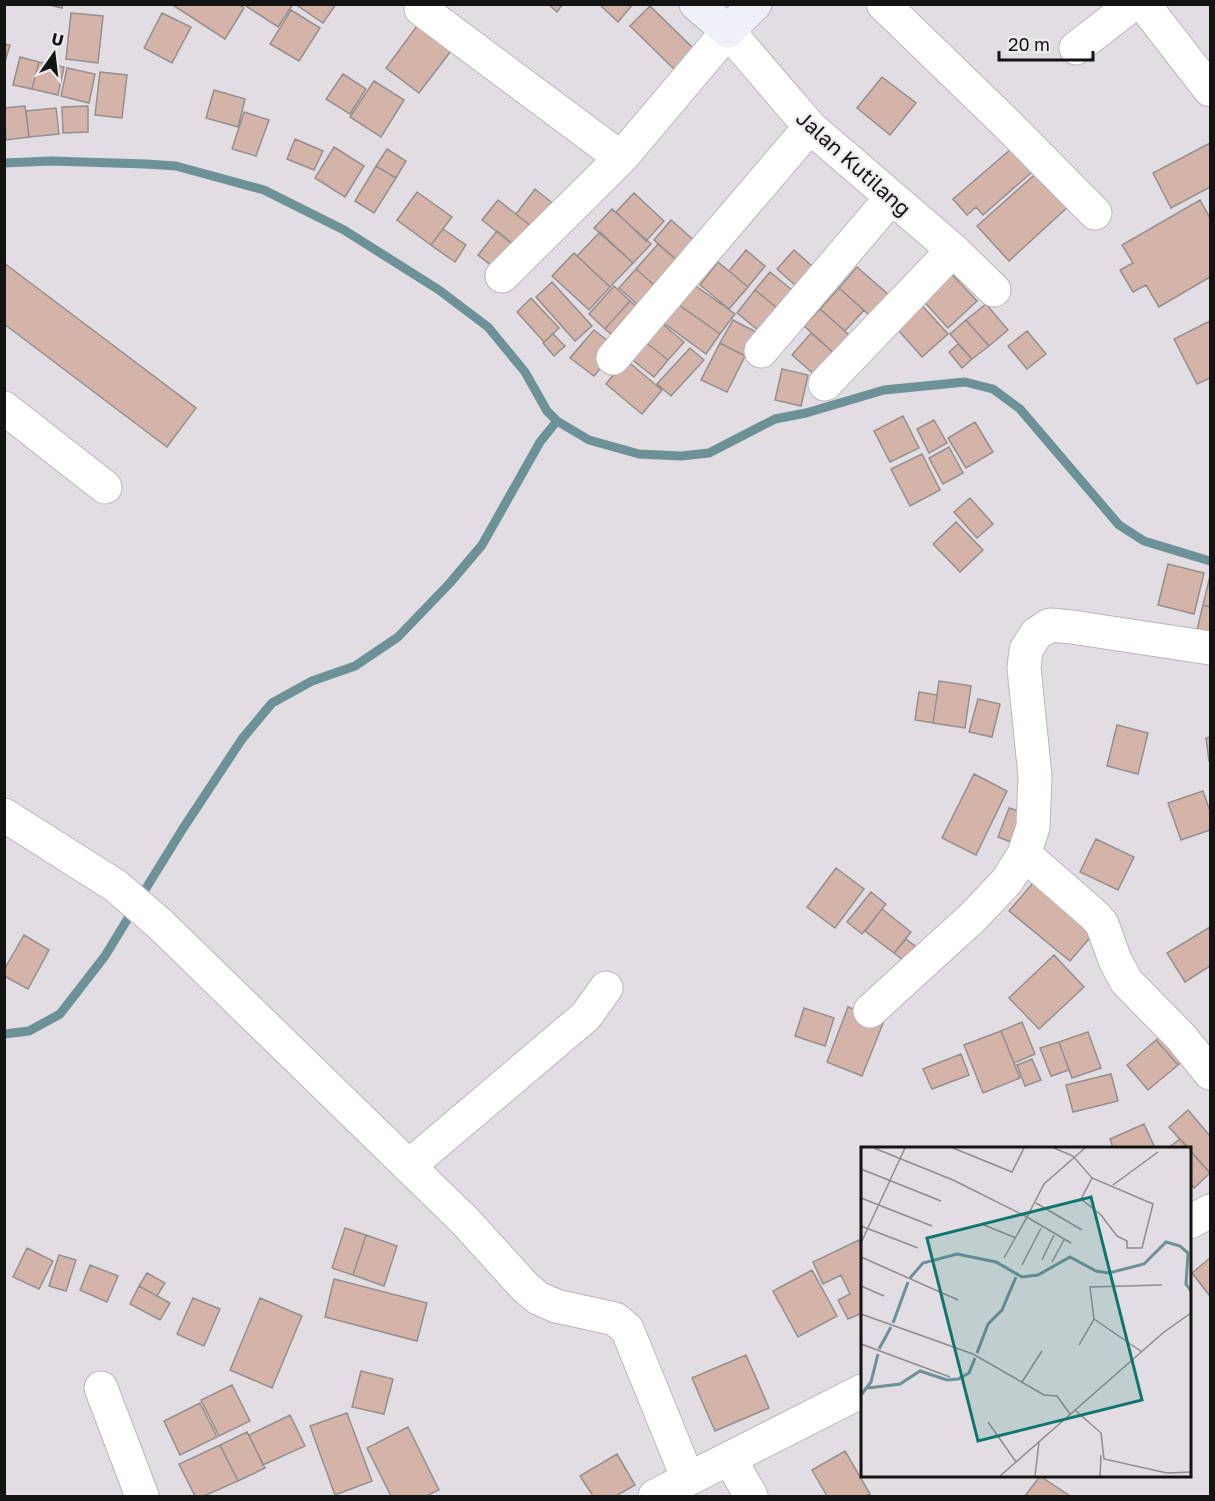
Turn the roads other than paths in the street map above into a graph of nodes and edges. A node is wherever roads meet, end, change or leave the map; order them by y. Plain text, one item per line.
1 (696, 4) edge
2 (755, 4) edge
3 (883, 4) edge
4 (1133, 4) edge
5 (1146, 4) edge
6 (422, 9) dead end
7 (728, 31) junction
8 (1076, 48) dead end
9 (1210, 90) edge
10 (810, 127) junction
11 (621, 158) junction
12 (891, 198) junction
13 (1095, 213) dead end
14 (953, 250) junction
15 (502, 276) dead end
16 (994, 290) dead end
17 (761, 351) dead end
18 (613, 358) dead end
19 (825, 384) dead end
20 (4, 408) edge
21 (105, 487) dead end
22 (1210, 648) edge
23 (4, 815) edge
24 (1023, 854) junction
25 (606, 988) dead end
26 (870, 1011) dead end
27 (1210, 1073) edge
28 (409, 1166) junction
29 (1210, 1211) edge
30 (1191, 1221) edge
31 (101, 1388) dead end
32 (861, 1392) edge
33 (730, 1459) junction
34 (688, 1479) junction
35 (142, 1497) edge
36 (655, 1497) edge
37 (751, 1497) edge

1 - 7 main road, Jalan Kutilang
2 - 7 main road
3 - 13 street
4 - 8 street
5 - 9 street
6 - 11 street
7 - 10 street, Jalan Kutilang
7 - 11 street
10 - 12 street, Jalan Kutilang
10 - 18 street
11 - 15 street
12 - 14 street, Jalan Kutilang
12 - 17 street
14 - 16 street, Jalan Kutilang
14 - 19 street
20 - 21 street
22 - 24 street
23 - 28 street
24 - 26 street
24 - 27 street
25 - 28 street
28 - 34 street
29 - 30 street
31 - 35 street
32 - 33 street
33 - 34 street
33 - 37 street
34 - 36 street

